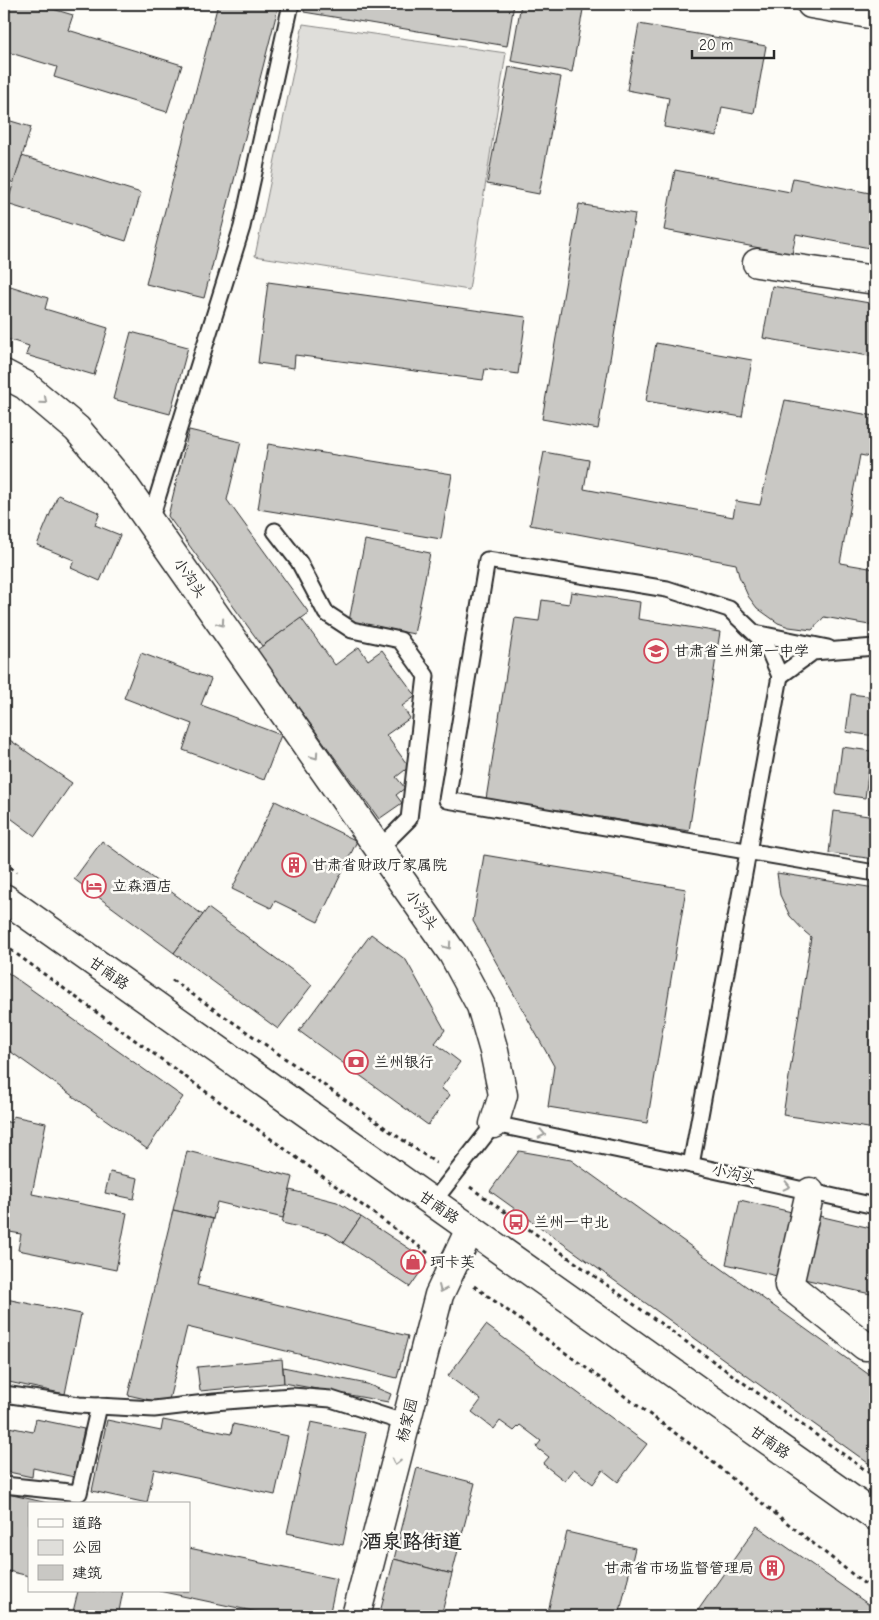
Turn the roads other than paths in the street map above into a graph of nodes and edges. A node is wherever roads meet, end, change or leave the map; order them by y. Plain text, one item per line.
1 (291, 4) edge
2 (811, 4) edge
3 (875, 15) edge
4 (758, 263) dead end
5 (875, 280) edge
6 (4, 374) edge
7 (150, 521) junction
8 (275, 531) dead end
9 (754, 633) junction
10 (875, 647) edge
11 (840, 650) junction
12 (780, 676) junction
13 (380, 848) junction
14 (748, 852) junction
15 (875, 873) edge
16 (4, 898) edge
17 (494, 1124) junction
18 (691, 1164) junction
19 (810, 1192) junction
20 (433, 1202) junction
21 (875, 1206) edge
22 (470, 1228) junction
23 (866, 1346) dead end
24 (4, 1394) edge
25 (99, 1406) junction
26 (406, 1423) junction
27 (4, 1485) edge
28 (875, 1516) edge
29 (356, 1616) edge

1 - 7 lane
2 - 3 street
4 - 5 street
6 -> 7 street, 小沟头
7 -> 13 street, 小沟头
8 - 13 lane
9 - 11 lane
9 - 12 lane
9 - 14 lane
10 - 11 lane
11 - 12 lane
12 - 14 lane
13 -> 17 street, 小沟头
14 - 15 lane
14 - 18 lane
16 - 20 street, 甘南路
17 -> 18 lane, 小沟头
17 - 20 lane
18 -> 19 lane, 小沟头
19 - 21 lane, 小沟头
19 - 23 street
20 - 22 street, 甘南路
22 -> 26 street, 杨家园
22 - 28 street, 甘南路
24 - 25 lane
25 - 26 lane
25 - 27 lane
26 -> 29 street, 杨家园

